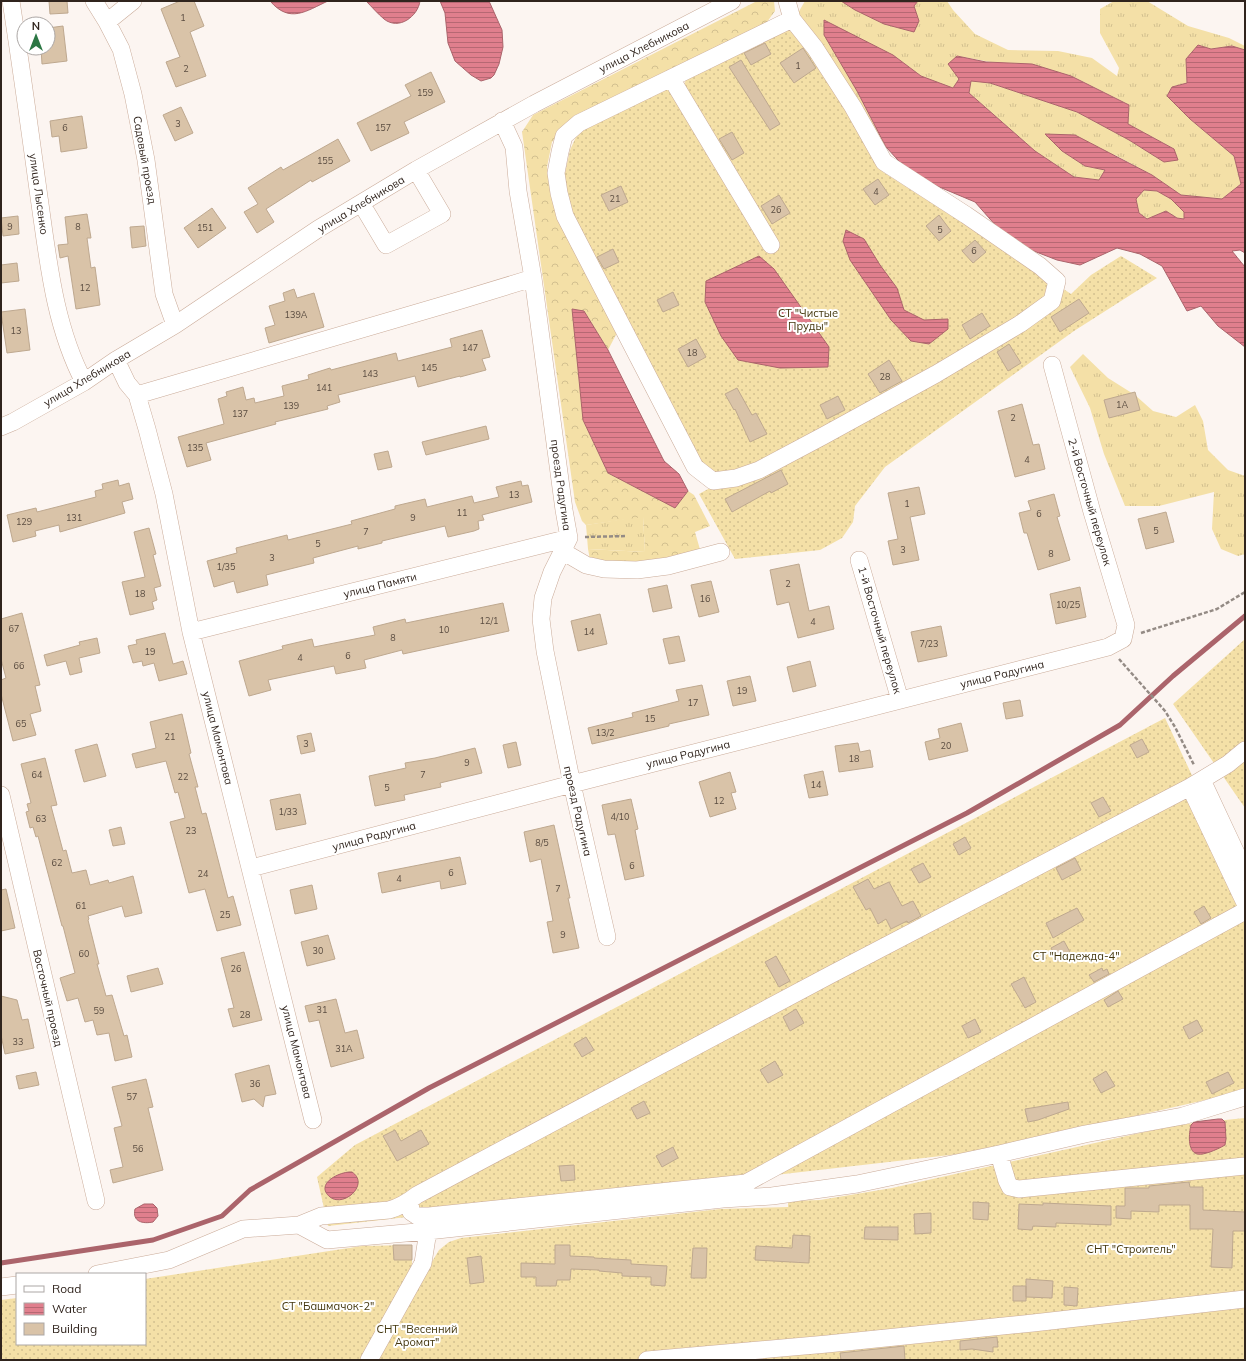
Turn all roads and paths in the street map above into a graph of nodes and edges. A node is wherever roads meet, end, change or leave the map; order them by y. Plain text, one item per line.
1 (12, 1) edge
2 (94, 1) edge
3 (133, 1) edge
4 (732, 1) edge
5 (787, 1) edge
6 (792, 19) junction
7 (107, 22) junction
8 (671, 78) junction
9 (502, 121) junction
10 (416, 170) junction
11 (361, 203) junction
12 (771, 245) dead end
13 (533, 278) junction
14 (175, 325) junction
15 (116, 360) junction
16 (1052, 365) dead end
17 (84, 382) junction
18 (138, 395) junction
19 (1, 427) edge
20 (627, 536) dead end
21 (565, 544) junction
22 (721, 552) dead end
23 (859, 560) dead end
24 (1245, 592) edge
25 (191, 632) junction
26 (1123, 639) junction
27 (1108, 647) junction
28 (900, 700) junction
29 (1245, 750) edge
30 (572, 784) junction
31 (1196, 784) junction
32 (1, 795) edge
33 (251, 868) junction
34 (1245, 872) edge
35 (1245, 903) edge
36 (1245, 911) edge
37 (607, 937) dead end
38 (1245, 1097) edge
39 (313, 1120) dead end
40 (999, 1154) junction
41 (1245, 1166) edge
42 (96, 1201) dead end
43 (410, 1201) junction
44 (299, 1225) junction
45 (428, 1231) junction
46 (102, 1273) edge
47 (16, 1285) edge
48 (1, 1287) edge
49 (1245, 1299) edge
50 (369, 1360) edge
51 (647, 1360) edge

1 - 17 street, улица Лысенко
2 - 7 street, Садовый проезд
3 - 7 street
4 - 9 street, улица Хлебникова
5 - 6 street
6 - 8 street
6 - 8 street
7 - 14 street, Садовый проезд
8 - 12 street
9 - 10 street, улица Хлебникова
9 - 13 street, проезд Радугина
10 - 11 street, улица Хлебникова
10 - 11 street
11 - 14 street, улица Хлебникова
13 - 18 street
13 - 21 street, проезд Радугина
14 - 15 street, улица Хлебникова
15 - 17 street, улица Хлебникова
15 - 18 street, улица Мамонтова
16 - 26 street, 2-й Восточный переулок
17 - 19 street, улица Хлебникова
18 - 25 street, улица Мамонтова
20 - 21 path
21 - 22 street
21 - 25 street, улица Памяти
21 - 30 street, проезд Радугина
23 - 28 street, 1-й Восточный переулок
24 - 26 path
25 - 33 street, улица Мамонтова
26 - 27 street, улица Радугина
27 - 28 street, улица Радугина
27 - 31 path
28 - 30 street, улица Радугина
29 - 31 street
30 - 33 street, улица Радугина
30 - 37 street, проезд Радугина
31 - 34 street
31 - 35 street
31 - 43 street
32 - 42 street, Восточный проезд
33 - 39 street, улица Мамонтова
36 - 43 street
38 - 40 street
40 - 41 street
40 - 45 street
43 - 44 street
44 - 45 street
44 - 46 street
45 - 50 street
47 - 48 street
49 - 51 street

